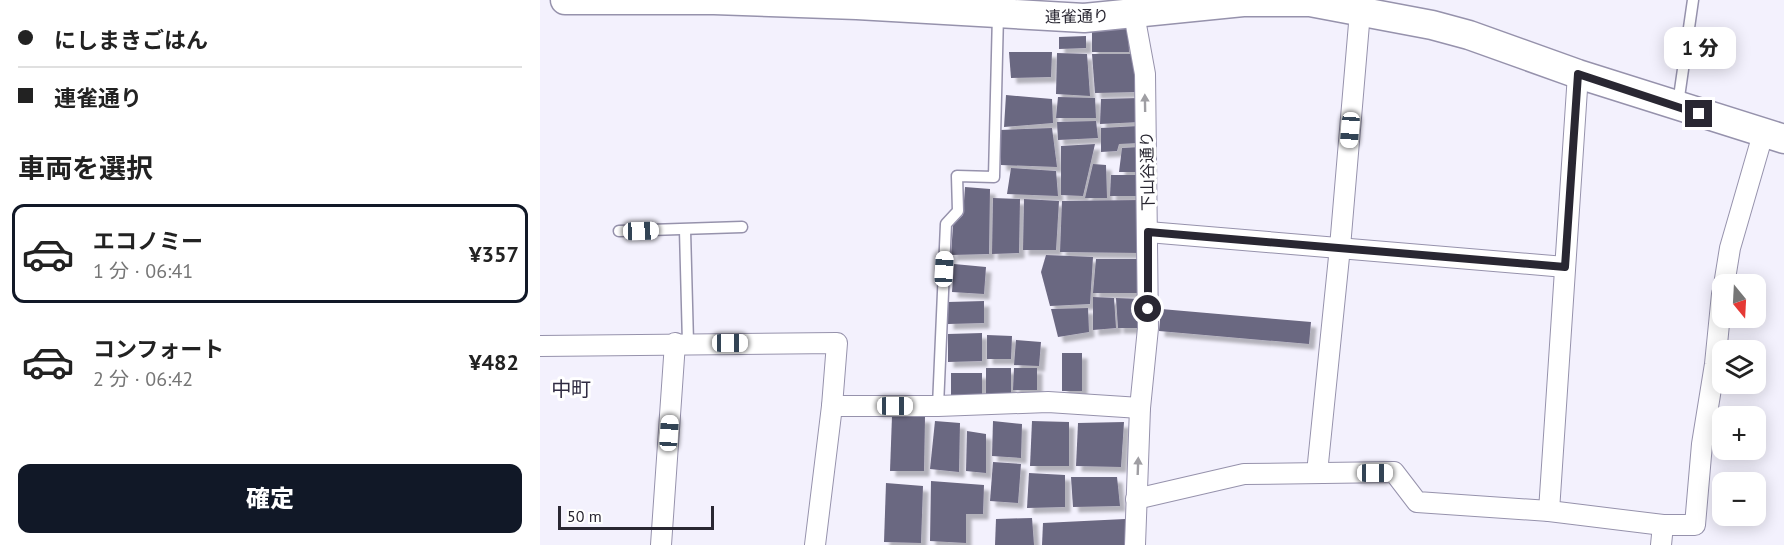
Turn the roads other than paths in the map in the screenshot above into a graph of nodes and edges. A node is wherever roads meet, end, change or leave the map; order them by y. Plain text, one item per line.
1 (565, 0) edge
2 (1693, 0) edge
3 (1245, 1) edge
4 (857, 2) edge
5 (1203, 3) edge
6 (1360, 12) junction
7 (999, 14) junction
8 (1134, 14) junction
9 (1578, 74) junction
10 (1678, 107) junction
11 (1774, 136) edge
12 (742, 227) dead end
13 (685, 230) junction
14 (619, 231) dead end
15 (1148, 232) junction
16 (1340, 247) junction
17 (1565, 267) junction
18 (1726, 274) edge
19 (1719, 328) edge
20 (681, 343) junction
21 (540, 346) edge
22 (832, 406) junction
23 (938, 406) junction
24 (1140, 408) junction
25 (1317, 473) junction
26 (1136, 499) junction
27 (1549, 511) junction
28 (1663, 525) junction
29 (660, 545) edge
30 (815, 545) edge
31 (1135, 545) edge
32 (1661, 545) edge

1 - 4 main road, 連雀通り
2 - 10 lane
3 - 5 main road, 連雀通り
3 - 6 main road, 連雀通り
4 - 7 main road, 連雀通り
5 - 8 main road, 連雀通り
6 - 9 main road, 連雀通り
6 - 16 street
7 - 8 main road, 連雀通り
7 - 23 lane
15 -> 8 street, 下山谷通り
9 - 10 main road, 連雀通り
9 - 17 street
10 - 11 main road, 連雀通り
11 - 18 street
12 - 13 lane
13 - 14 lane
13 - 20 lane
15 - 16 street
15 - 24 street, 下山谷通り
16 - 17 street
16 - 25 street
17 - 27 street
19 - 28 street
20 - 21 street
20 - 22 street
20 - 29 street
22 - 23 street
22 - 30 street
23 - 24 street
26 -> 24 street, 下山谷通り
25 - 26 street
25 - 27 street
26 - 31 street, 下山谷通り
27 - 28 street
28 - 32 street

